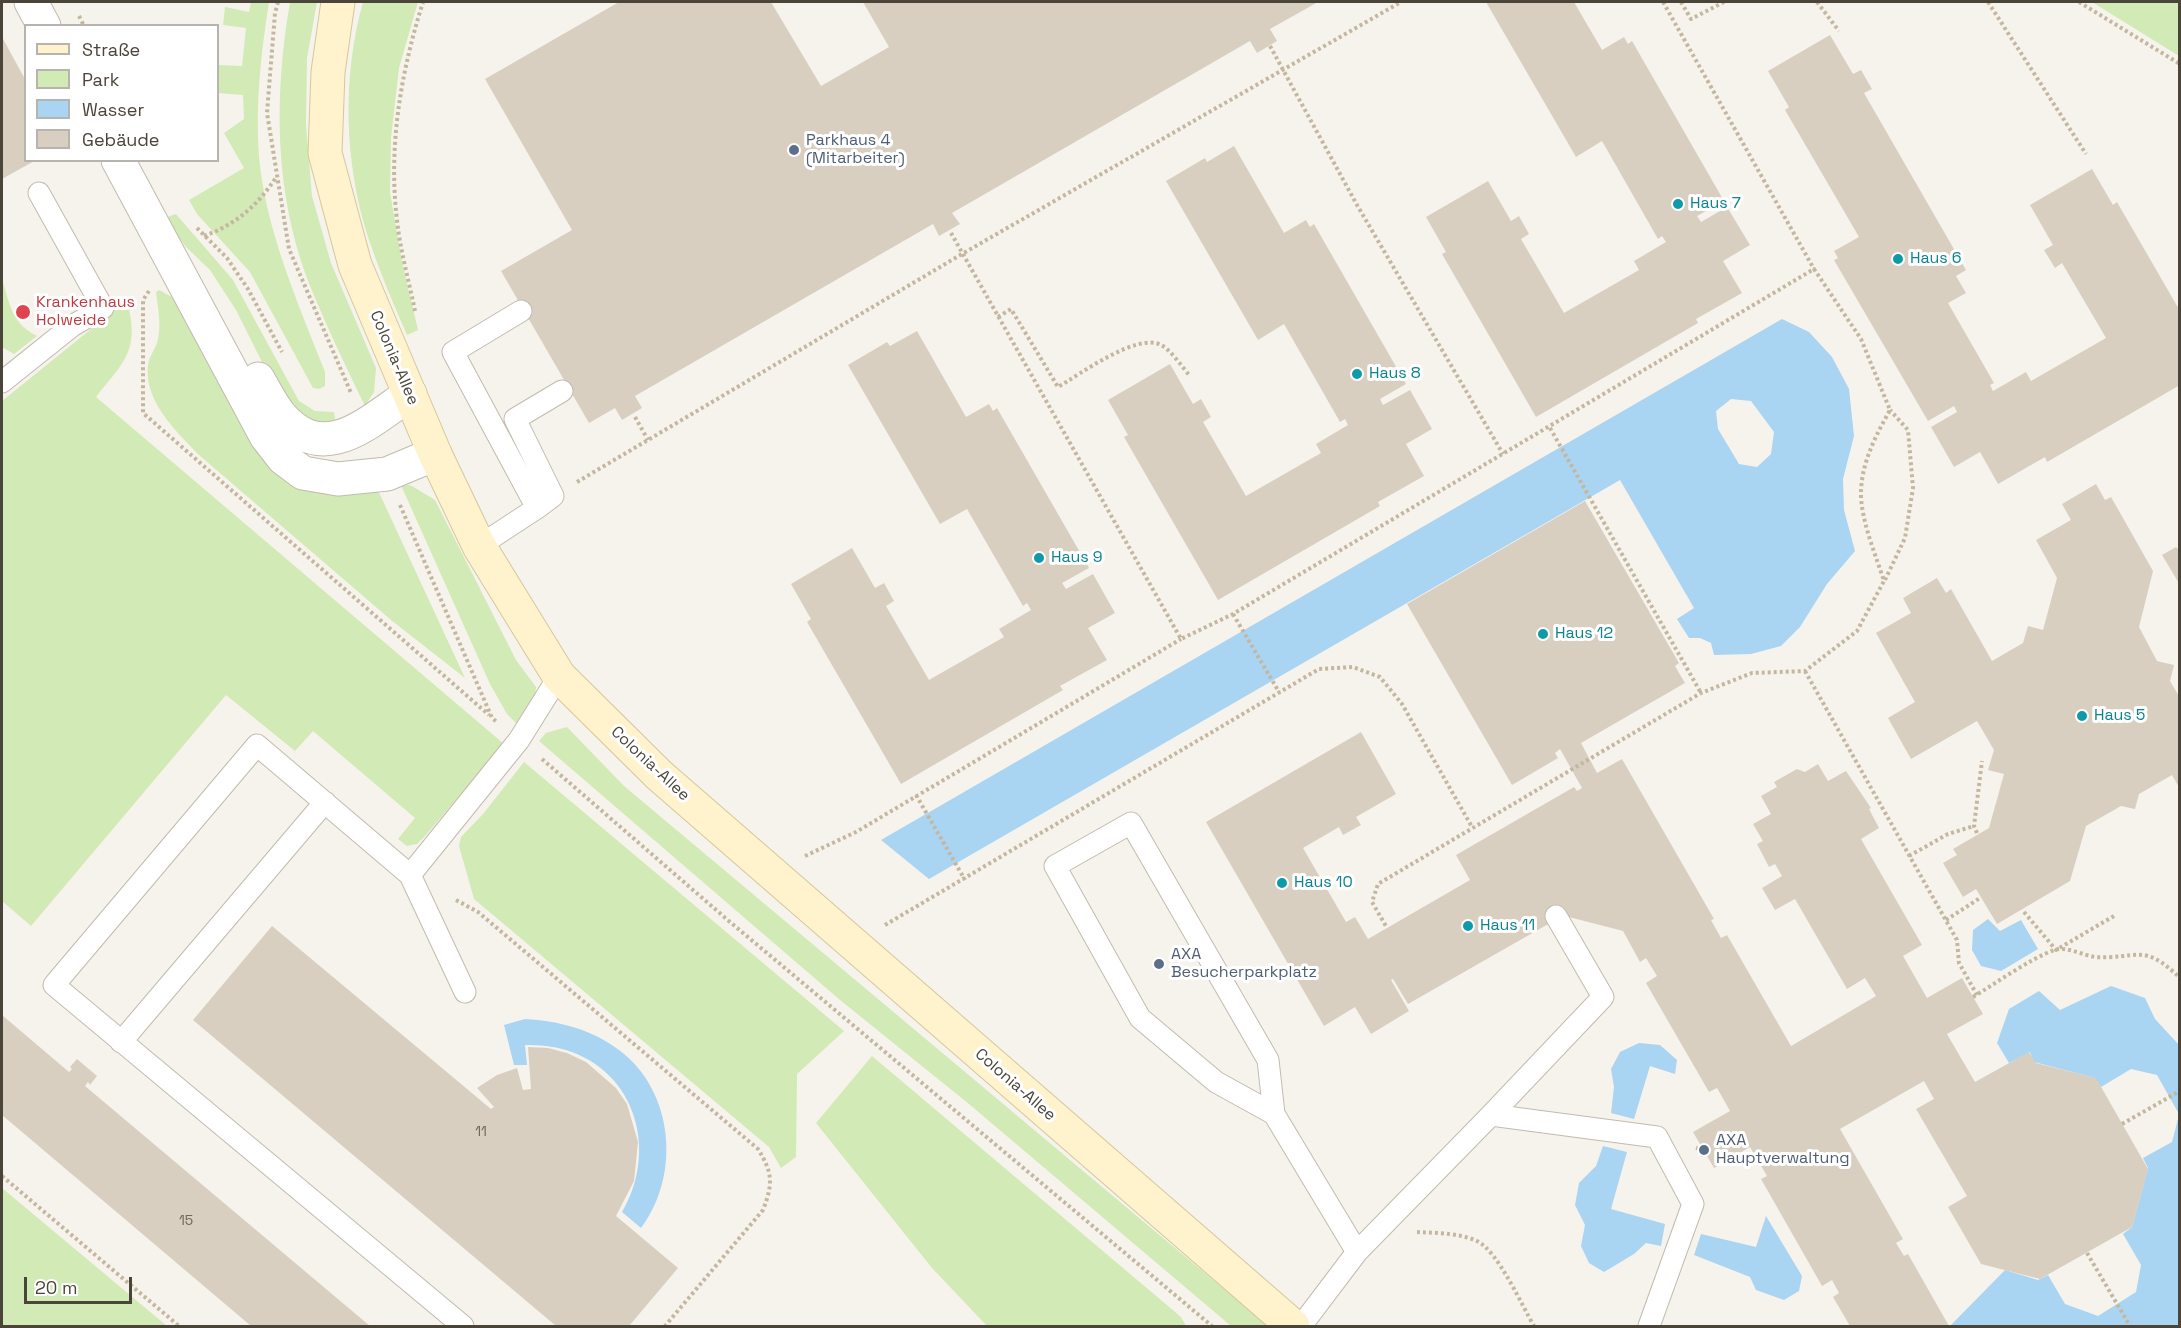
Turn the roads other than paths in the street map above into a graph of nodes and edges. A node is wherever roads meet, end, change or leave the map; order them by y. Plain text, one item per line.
1 (31, 2) edge
2 (338, 2) edge
3 (44, 24) edge
4 (119, 162) edge
5 (39, 193) dead end
6 (521, 311) dead end
7 (210, 329) junction
8 (2, 382) edge
9 (562, 391) dead end
10 (410, 394) junction
11 (435, 453) junction
12 (545, 502) junction
13 (479, 546) junction
14 (559, 676) junction
15 (325, 802) junction
16 (410, 875) junction
17 (1556, 916) dead end
18 (465, 992) dead end
19 (121, 1042) junction
20 (1274, 1114) junction
21 (1491, 1115) junction
22 (1357, 1252) junction
23 (463, 1326) edge
24 (1293, 1326) edge
25 (1300, 1326) edge
26 (1649, 1326) edge

1 - 3 street
2 - 10 main road, Colonia-Allee
4 - 7 street
5 - 8 lane
6 - 12 lane
7 - 10 street
7 - 11 street
9 - 12 lane
10 - 11 main road, Colonia-Allee
11 - 13 main road, Colonia-Allee
12 - 13 lane
13 - 14 main road, Colonia-Allee
14 - 16 lane
14 - 24 main road, Colonia-Allee
15 - 16 lane
15 - 19 lane
15 - 19 lane
16 - 18 lane
17 - 21 lane
19 - 23 lane
20 - 20 lane
20 - 22 lane
21 - 22 lane
21 - 26 lane
22 - 25 lane

